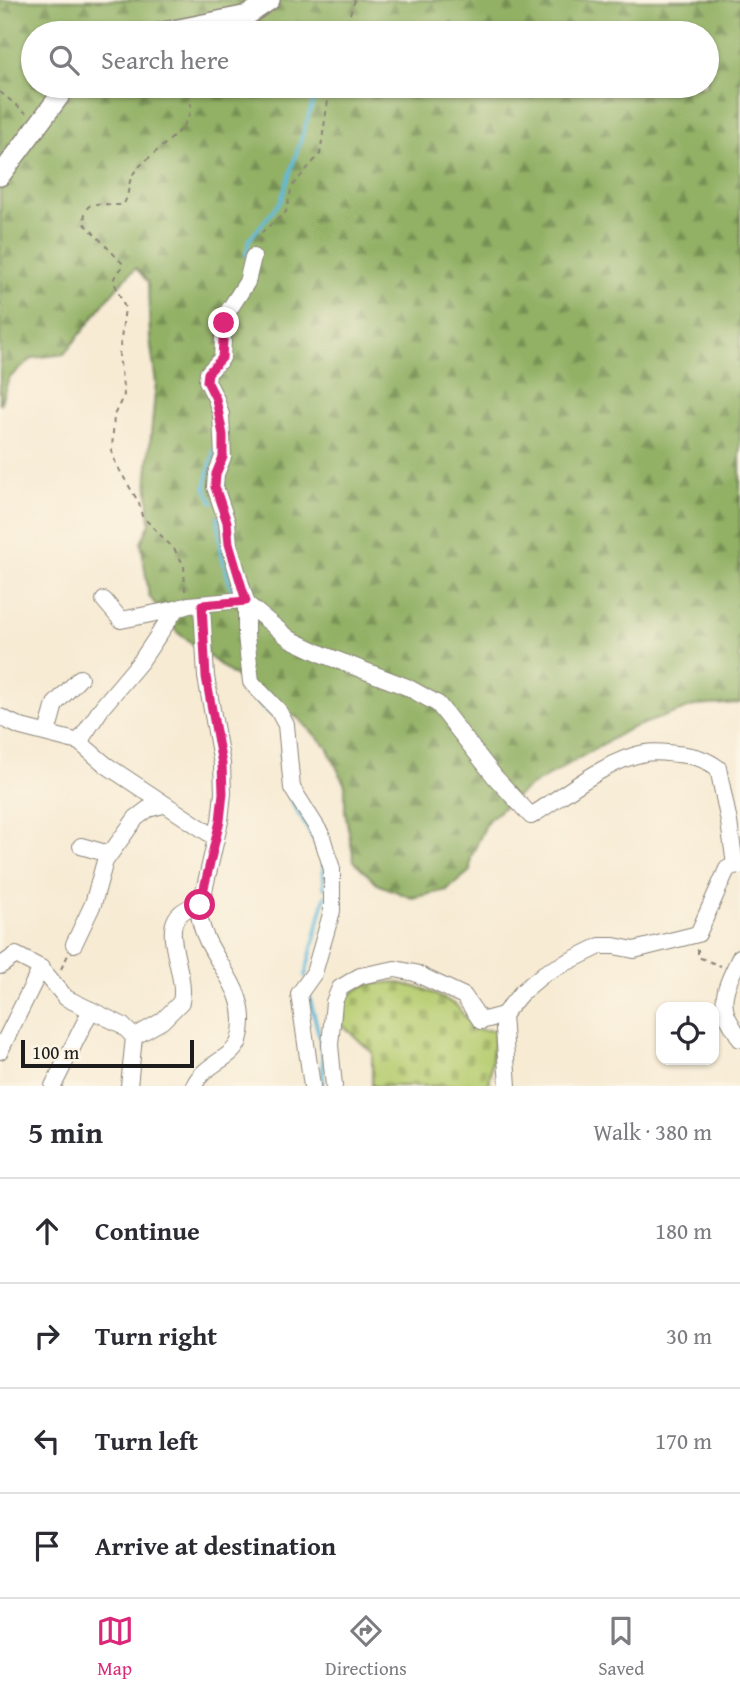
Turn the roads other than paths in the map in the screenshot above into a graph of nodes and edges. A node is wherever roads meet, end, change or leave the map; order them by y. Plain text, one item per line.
1 (270, 0) edge
2 (218, 21) edge
3 (58, 98) edge
4 (0, 176) edge
5 (253, 257) road end
6 (104, 600) dead end
7 (240, 601) junction
8 (202, 605) junction
9 (180, 608) junction
10 (80, 678) dead end
11 (0, 717) edge
12 (47, 733) junction
13 (79, 742) junction
14 (163, 805) junction
15 (216, 838) junction
16 (81, 846) dead end
17 (109, 854) junction
18 (737, 865) edge
19 (200, 905) junction
20 (74, 944) road end
21 (737, 964) edge
22 (0, 966) edge
23 (41, 968) junction
24 (91, 1010) junction
25 (503, 1015) junction
26 (134, 1037) junction
27 (740, 1039) edge
28 (0, 1051) edge
29 (53, 1086) edge
30 (129, 1086) edge
31 (194, 1086) edge
32 (312, 1086) edge
33 (334, 1086) edge
34 (508, 1086) edge

1 - 2 main road
3 - 4 main road
5 - 7 street
6 - 9 street
7 - 8 street
7 - 18 street
7 - 32 street
8 - 9 street
8 - 15 street
9 - 13 street
10 - 12 street
11 - 12 street
12 - 13 street
13 - 14 street
14 - 15 street
14 - 17 street
15 - 19 street
16 - 17 street
17 - 20 street
18 - 25 street
19 - 26 street
19 - 31 street
21 - 27 street
22 - 23 street
23 - 24 street
23 - 28 street
24 - 26 street
24 - 29 street
25 - 33 street
25 - 34 street
26 - 30 street

